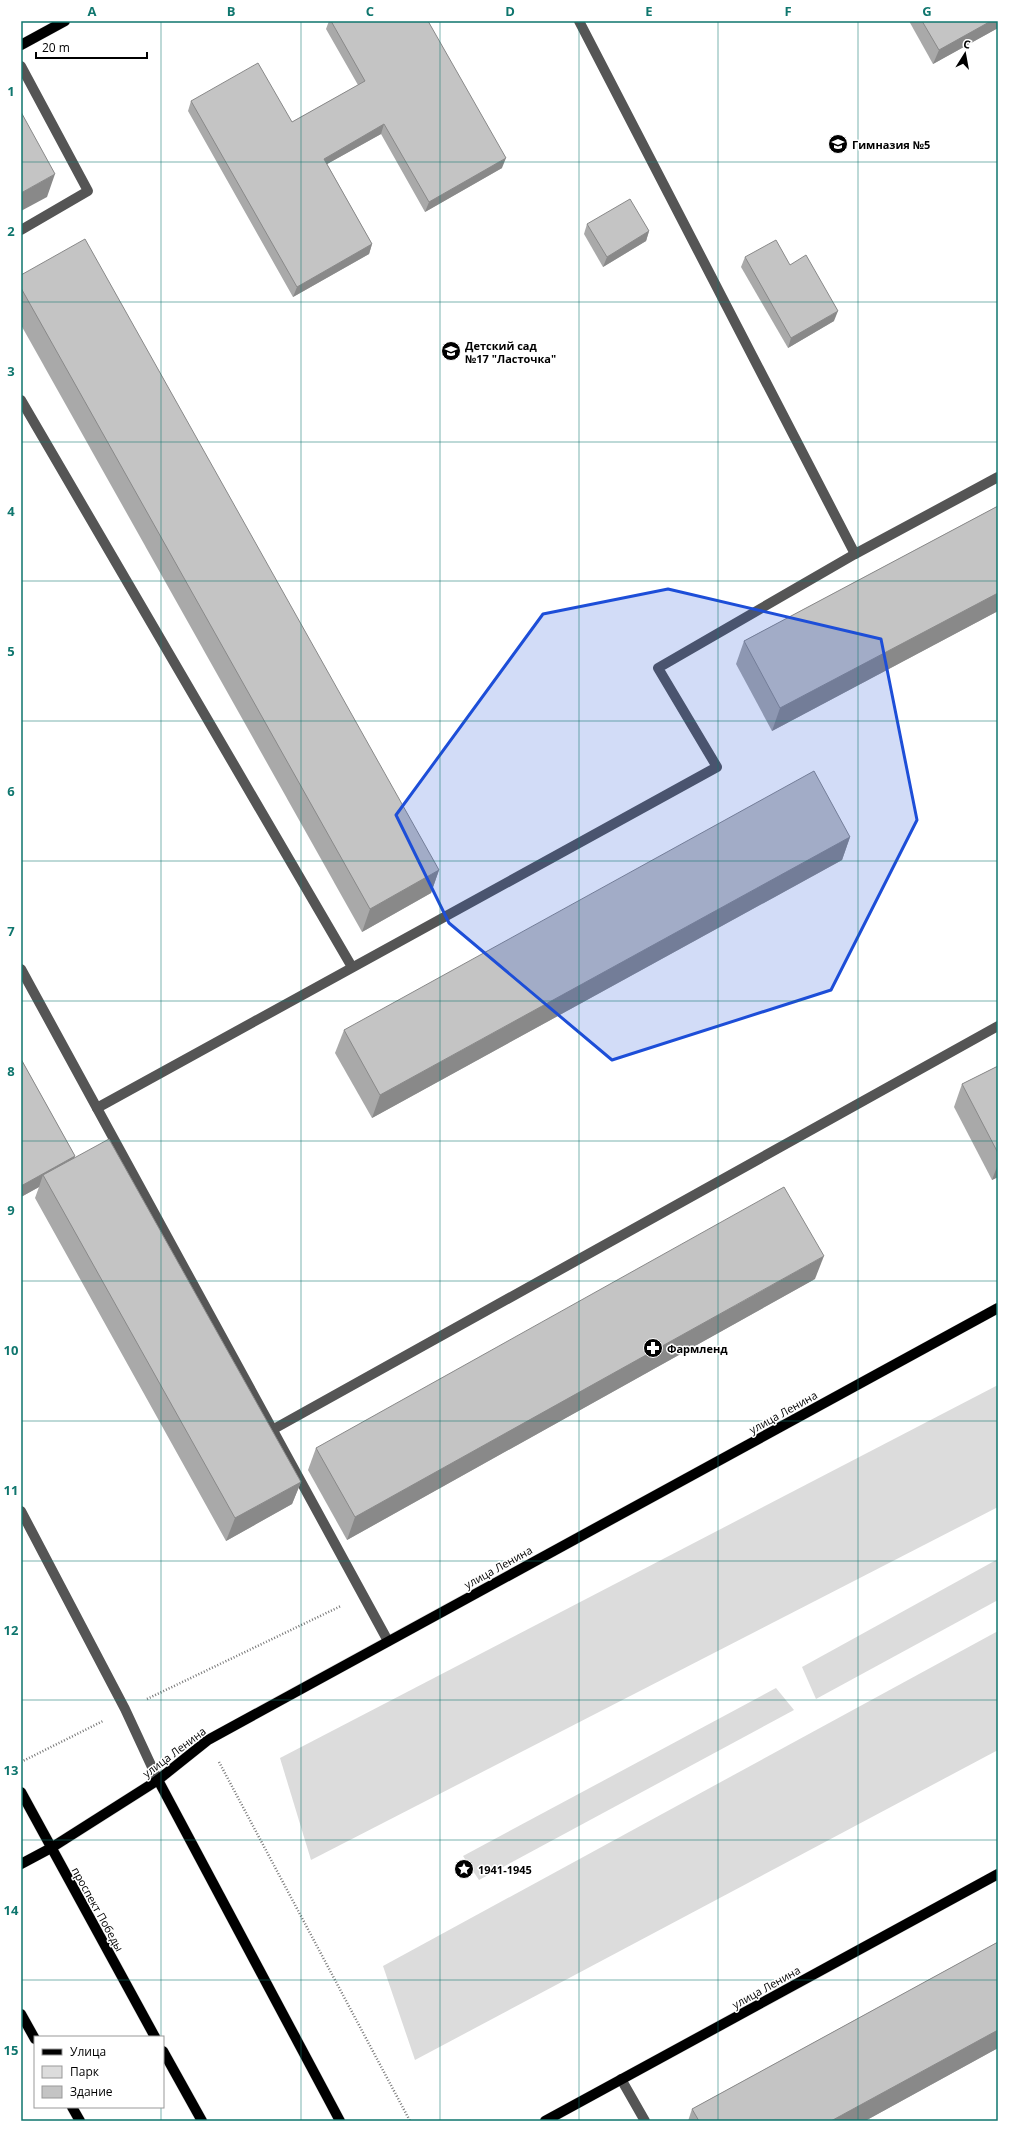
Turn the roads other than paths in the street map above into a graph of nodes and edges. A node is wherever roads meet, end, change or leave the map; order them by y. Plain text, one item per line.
1 (65, 21) edge
2 (579, 21) edge
3 (21, 45) edge
4 (21, 66) edge
5 (21, 230) edge
6 (21, 400) edge
7 (998, 476) edge
8 (855, 554) junction
9 (352, 968) junction
10 (21, 969) edge
11 (998, 1026) edge
12 (97, 1108) junction
13 (998, 1308) edge
14 (272, 1430) junction
15 (21, 1511) edge
16 (388, 1641) junction
17 (158, 1780) junction
18 (21, 1792) edge
19 (51, 1848) junction
20 (21, 1864) edge
21 (998, 1874) edge
22 (21, 2014) edge
23 (154, 2036) edge
24 (34, 2037) edge
25 (164, 2053) edge
26 (621, 2079) junction
27 (73, 2108) edge
28 (80, 2121) edge
29 (202, 2121) edge
30 (340, 2121) edge
31 (545, 2121) edge
32 (645, 2121) edge

1 - 3 main road
2 - 8 street
4 - 5 street
6 - 9 street
7 - 8 street
8 - 9 street
9 - 12 street
10 - 12 street
11 - 14 street
12 - 14 street
13 - 16 main road, улица Ленина
14 - 16 street
15 - 17 street
16 - 17 main road, улица Ленина
17 - 19 main road, улица Ленина
17 - 30 main road
18 - 19 main road, проспект Победы
19 - 20 main road, улица Ленина
19 - 23 main road, проспект Победы
21 - 26 main road, улица Ленина
22 - 24 main road
25 - 29 main road
26 - 31 main road, улица Ленина
26 - 32 street
27 - 28 main road

